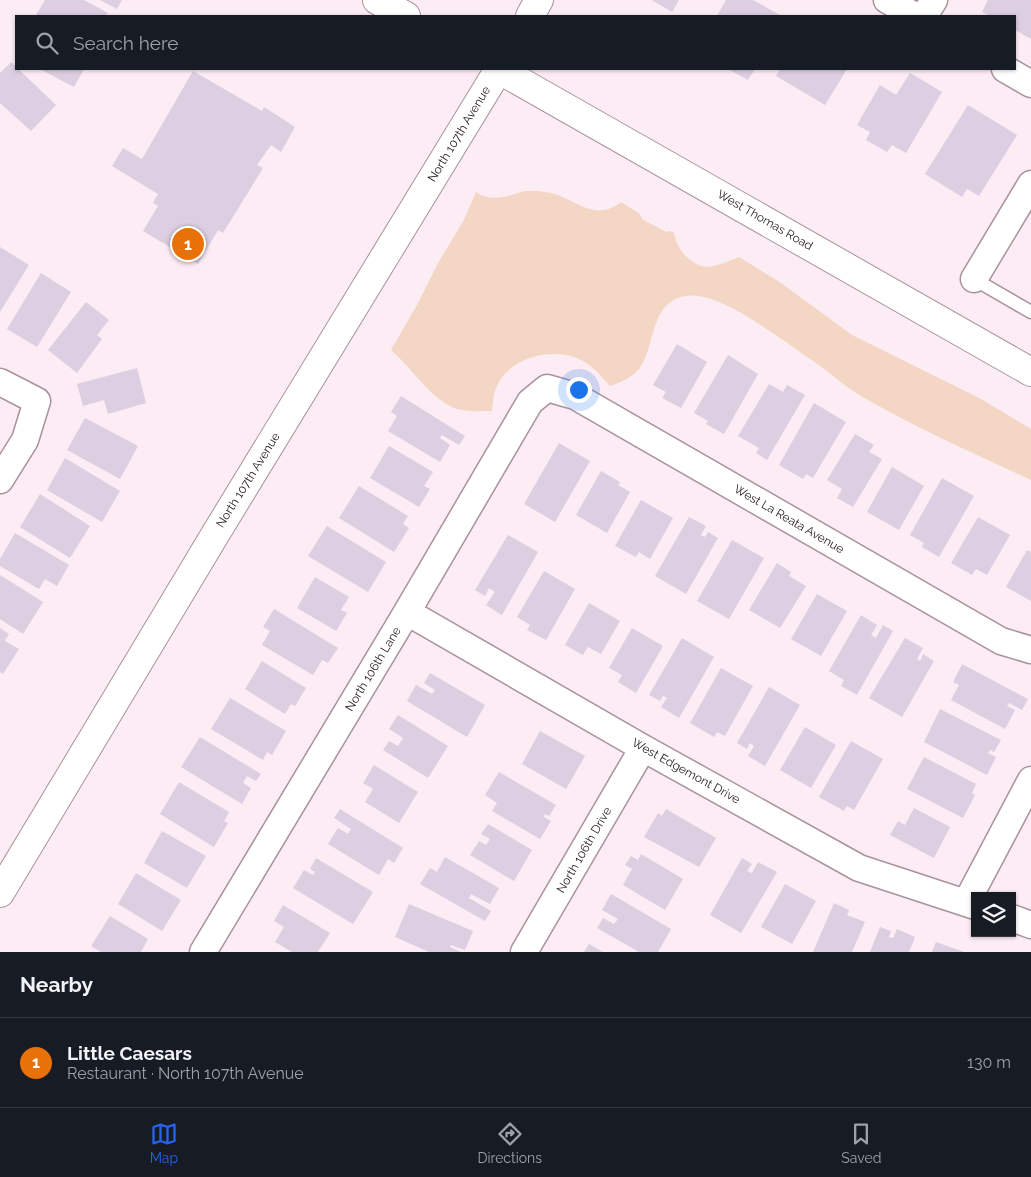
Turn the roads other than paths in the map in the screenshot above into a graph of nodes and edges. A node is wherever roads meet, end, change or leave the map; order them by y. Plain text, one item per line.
1 (378, 0) edge
2 (539, 0) edge
3 (887, 0) edge
4 (934, 0) edge
5 (404, 15) edge
6 (531, 15) edge
7 (913, 15) edge
8 (925, 15) edge
9 (498, 70) edge
10 (501, 70) edge
11 (1007, 70) edge
12 (1031, 84) edge
13 (1031, 184) edge
14 (974, 279) joint
15 (1031, 312) edge
16 (1031, 372) edge
17 (0, 382) edge
18 (547, 388) joint
19 (0, 480) edge
20 (408, 612) junction
21 (1031, 650) edge
22 (643, 748) junction
23 (1031, 780) edge
24 (0, 893) edge
25 (970, 904) edge
26 (1016, 919) edge
27 (1031, 925) edge
28 (203, 952) edge
29 (524, 952) edge

1 - 5 main road
2 - 6 main road
3 - 7 street
4 - 8 street
9 - 24 main road, North 107th Avenue
10 - 16 main road, West Thomas Road
11 - 12 street
13 - 14 street
14 - 15 lane
17 - 19 street
18 - 20 street, North 106th Lane
18 - 21 street, West La Reata Avenue
20 - 22 street, West Edgemont Drive
20 - 28 street, North 106th Lane
22 - 25 street, West Edgemont Drive
22 - 29 street, North 106th Drive
23 - 25 street
26 - 27 street

